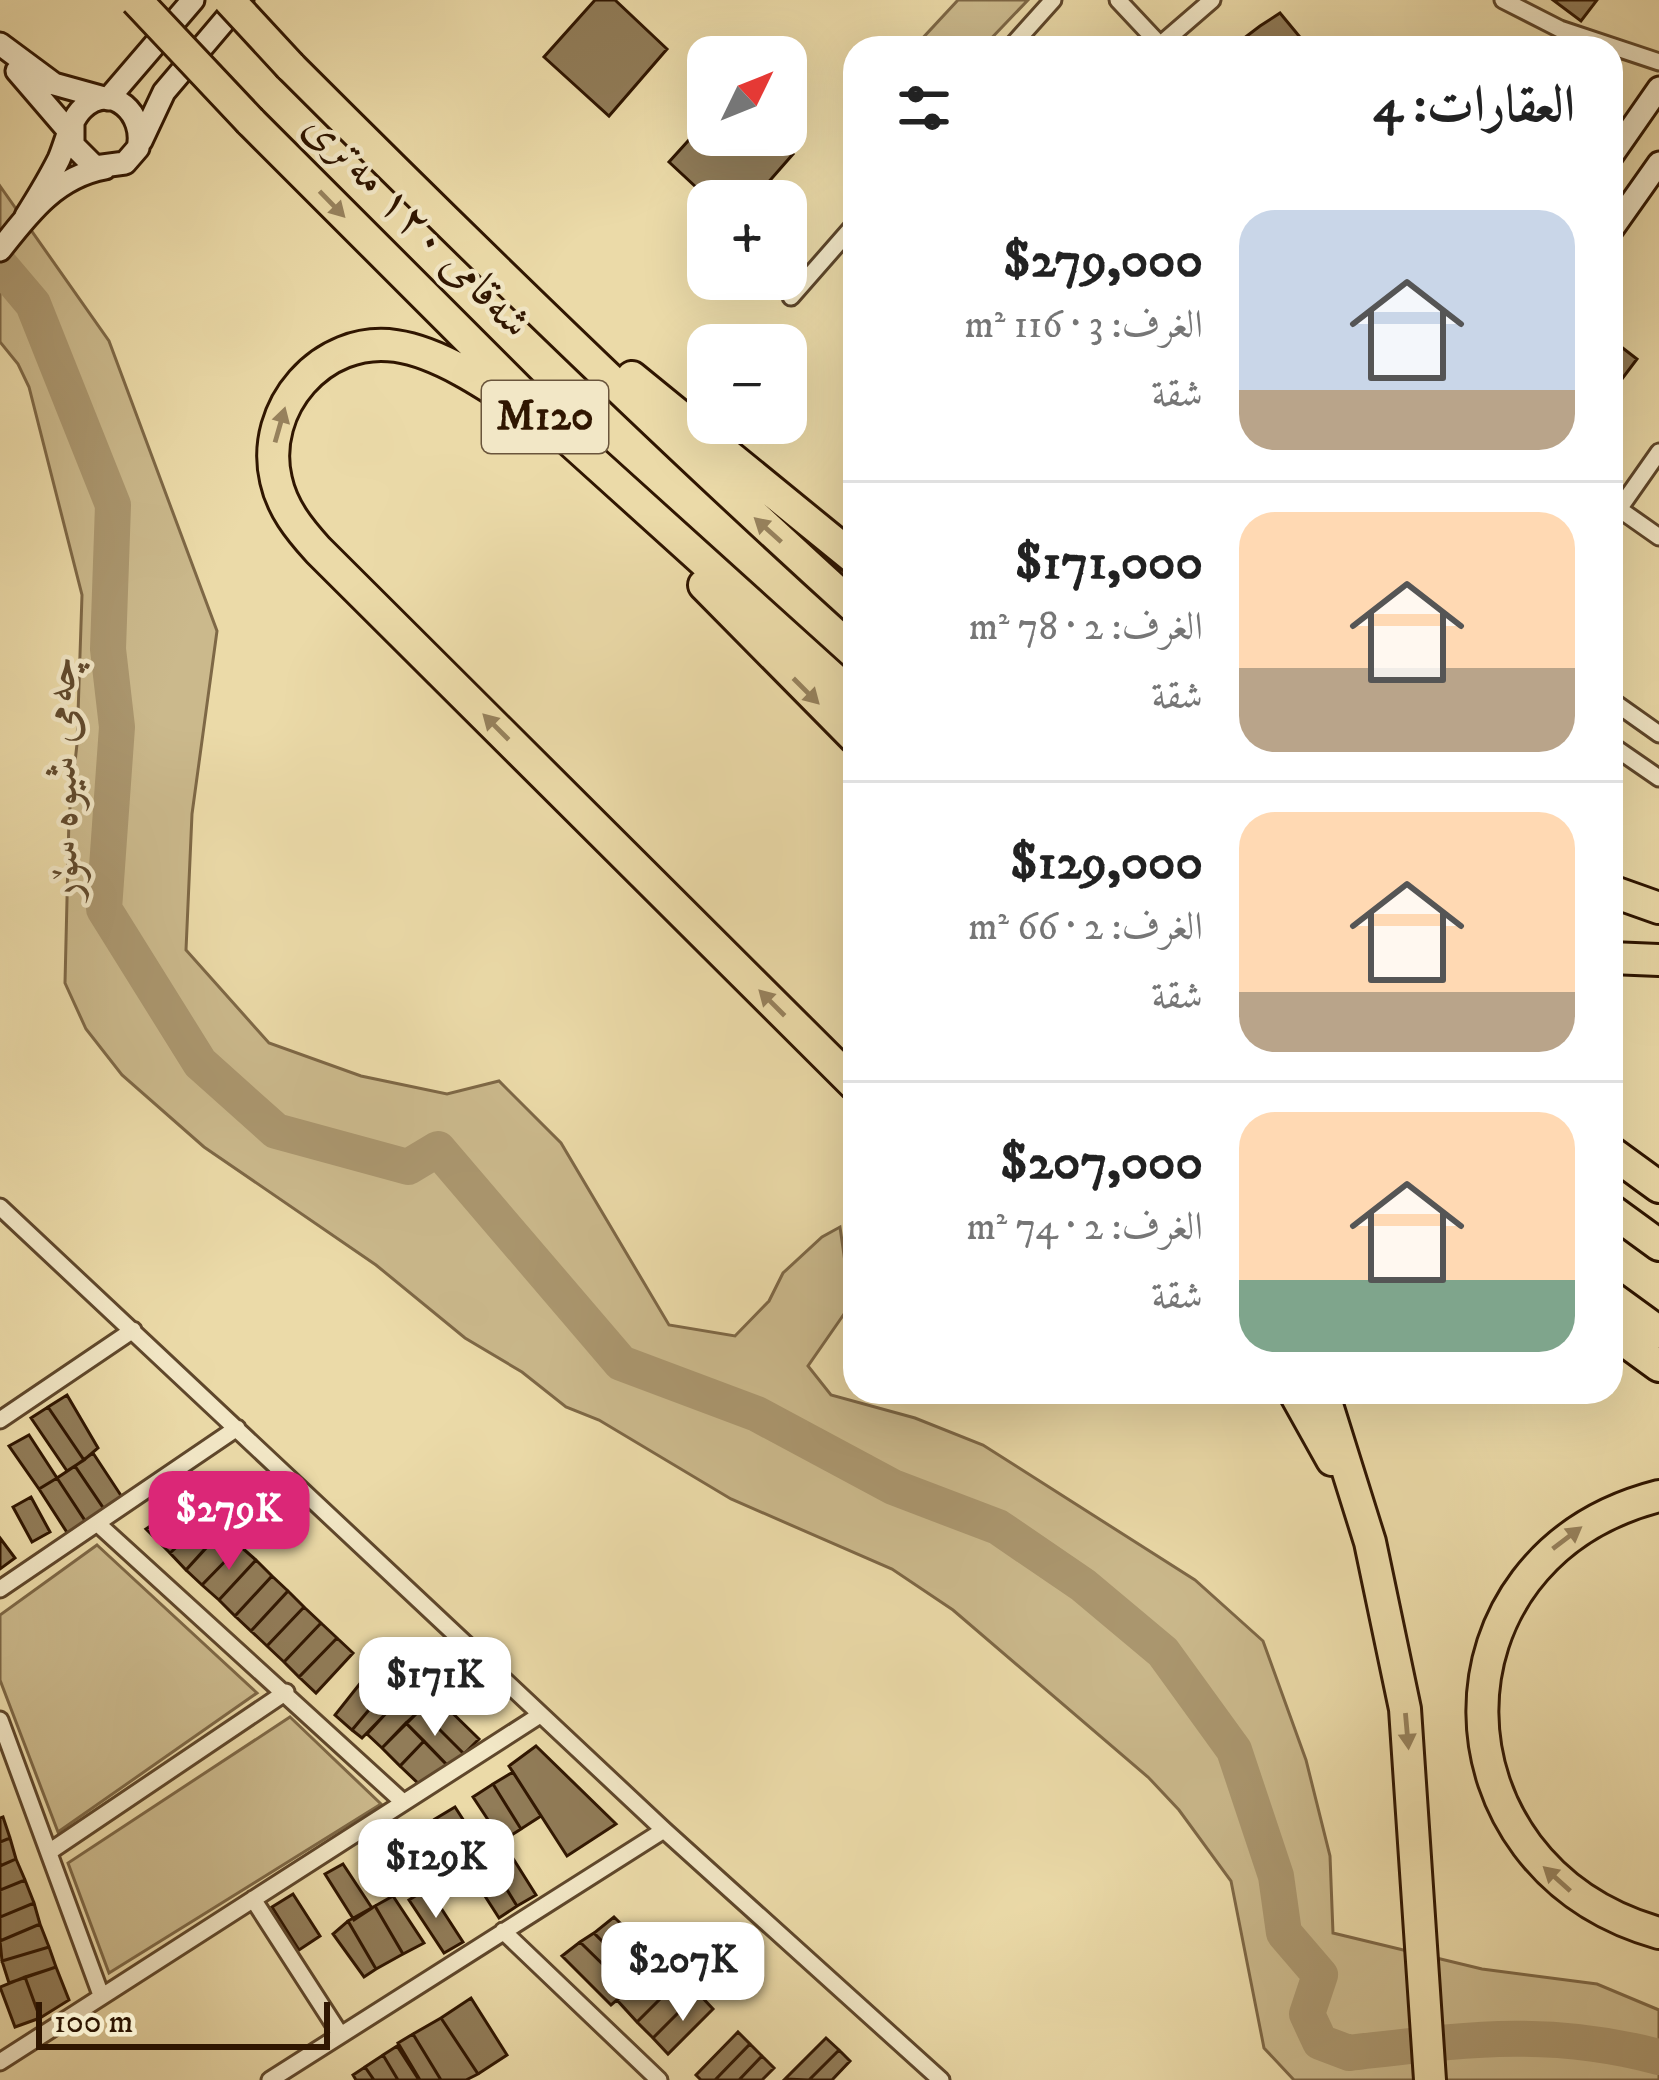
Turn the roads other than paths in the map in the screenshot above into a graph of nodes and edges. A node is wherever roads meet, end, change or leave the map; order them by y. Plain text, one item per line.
1 (136, 0) edge
2 (193, 0) edge
3 (229, 0) edge
4 (242, 0) edge
5 (1053, 0) edge
6 (1118, 0) edge
7 (1212, 0) edge
8 (1503, 0) edge
9 (1021, 36) edge
10 (1148, 36) edge
11 (1166, 36) edge
12 (1581, 36) edge
13 (0, 48) edge
14 (1623, 50) edge
15 (1659, 62) edge
16 (1659, 88) edge
17 (108, 99) junction
18 (71, 131) junction
19 (1623, 140) edge
20 (138, 148) junction
21 (1659, 163) edge
22 (105, 168) junction
23 (53, 183) junction
24 (1623, 214) edge
25 (843, 238) edge
26 (462, 239) junction
27 (0, 250) edge
28 (807, 279) edge
29 (566, 436) junction
30 (1659, 452) edge
31 (1623, 496) edge
32 (644, 510) junction
33 (1623, 512) edge
34 (1659, 537) edge
35 (843, 549) edge
36 (843, 597) edge
37 (843, 687) edge
38 (1623, 708) edge
39 (843, 726) edge
40 (1659, 734) edge
41 (1623, 754) edge
42 (1659, 778) edge
43 (1623, 895) edge
44 (1659, 908) edge
45 (1623, 958) edge
46 (1659, 960) edge
47 (843, 1073) edge
48 (1623, 1161) edge
49 (1659, 1187) edge
50 (0, 1207) edge
51 (1623, 1219) edge
52 (1659, 1245) edge
53 (1623, 1306) edge
54 (133, 1330) junction
55 (1659, 1332) edge
56 (1623, 1340) edge
57 (1659, 1366) edge
58 (1301, 1404) edge
59 (1327, 1404) edge
60 (0, 1420) edge
61 (237, 1428) junction
62 (1659, 1496) edge
63 (98, 1524) junction
64 (1370, 1542) junction
65 (0, 1589) edge
66 (286, 1692) junction
67 (540, 1714) junction
68 (0, 1720) edge
69 (404, 1802) junction
70 (664, 1829) junction
71 (50, 1852) junction
72 (253, 1899) junction
73 (503, 1931) junction
74 (1659, 1934) edge
75 (101, 1995) junction
76 (340, 2034) junction
77 (0, 2062) edge
78 (651, 2078) edge
79 (270, 2080) edge
80 (941, 2080) edge
81 (1430, 2080) edge

1 -> 29 highway, شەقامی ١٢٠ مەتری / M120, bridge
2 - 17 street
3 - 26 highway, شەقامی ١٢٠ مەتری / M120, bridge
4 - 20 street
5 - 9 street
6 - 10 street
7 - 11 street
8 - 12 street
13 - 17 street
13 - 18 street
14 - 15 street
16 - 19 street
17 - 18 street
17 - 20 street
18 - 22 street
18 - 23 street
20 - 22 street
21 - 24 street
22 - 23 street
23 - 27 street
25 - 28 street
26 - 35 highway
36 -> 26 highway, شەقامی ١٢٠ مەتری / M120
29 - 32 highway, شەقامی ١٢٠ مەتری / M120
47 -> 29 highway
30 - 31 street
32 - 37 highway, شەقامی ١٢٠ مەتری / M120
32 -> 39 highway
33 - 34 street
38 - 40 street
41 - 42 street
43 - 44 highway
45 - 46 highway
48 - 49 highway
50 - 54 street
51 - 52 highway
53 - 55 highway
54 - 60 street
54 - 61 street
56 - 57 highway
58 - 64 highway
59 - 64 highway
61 - 63 street
61 - 67 street
74 -> 62 highway
63 - 65 street
63 - 66 street
64 -> 81 highway
66 - 69 street
66 - 71 street
67 - 69 street
67 - 70 street
68 - 71 street
69 - 72 street
70 - 73 street
70 - 80 street
71 - 75 street
72 - 75 street
72 - 76 street
73 - 76 street
73 - 78 street
75 - 77 street
76 - 79 street

